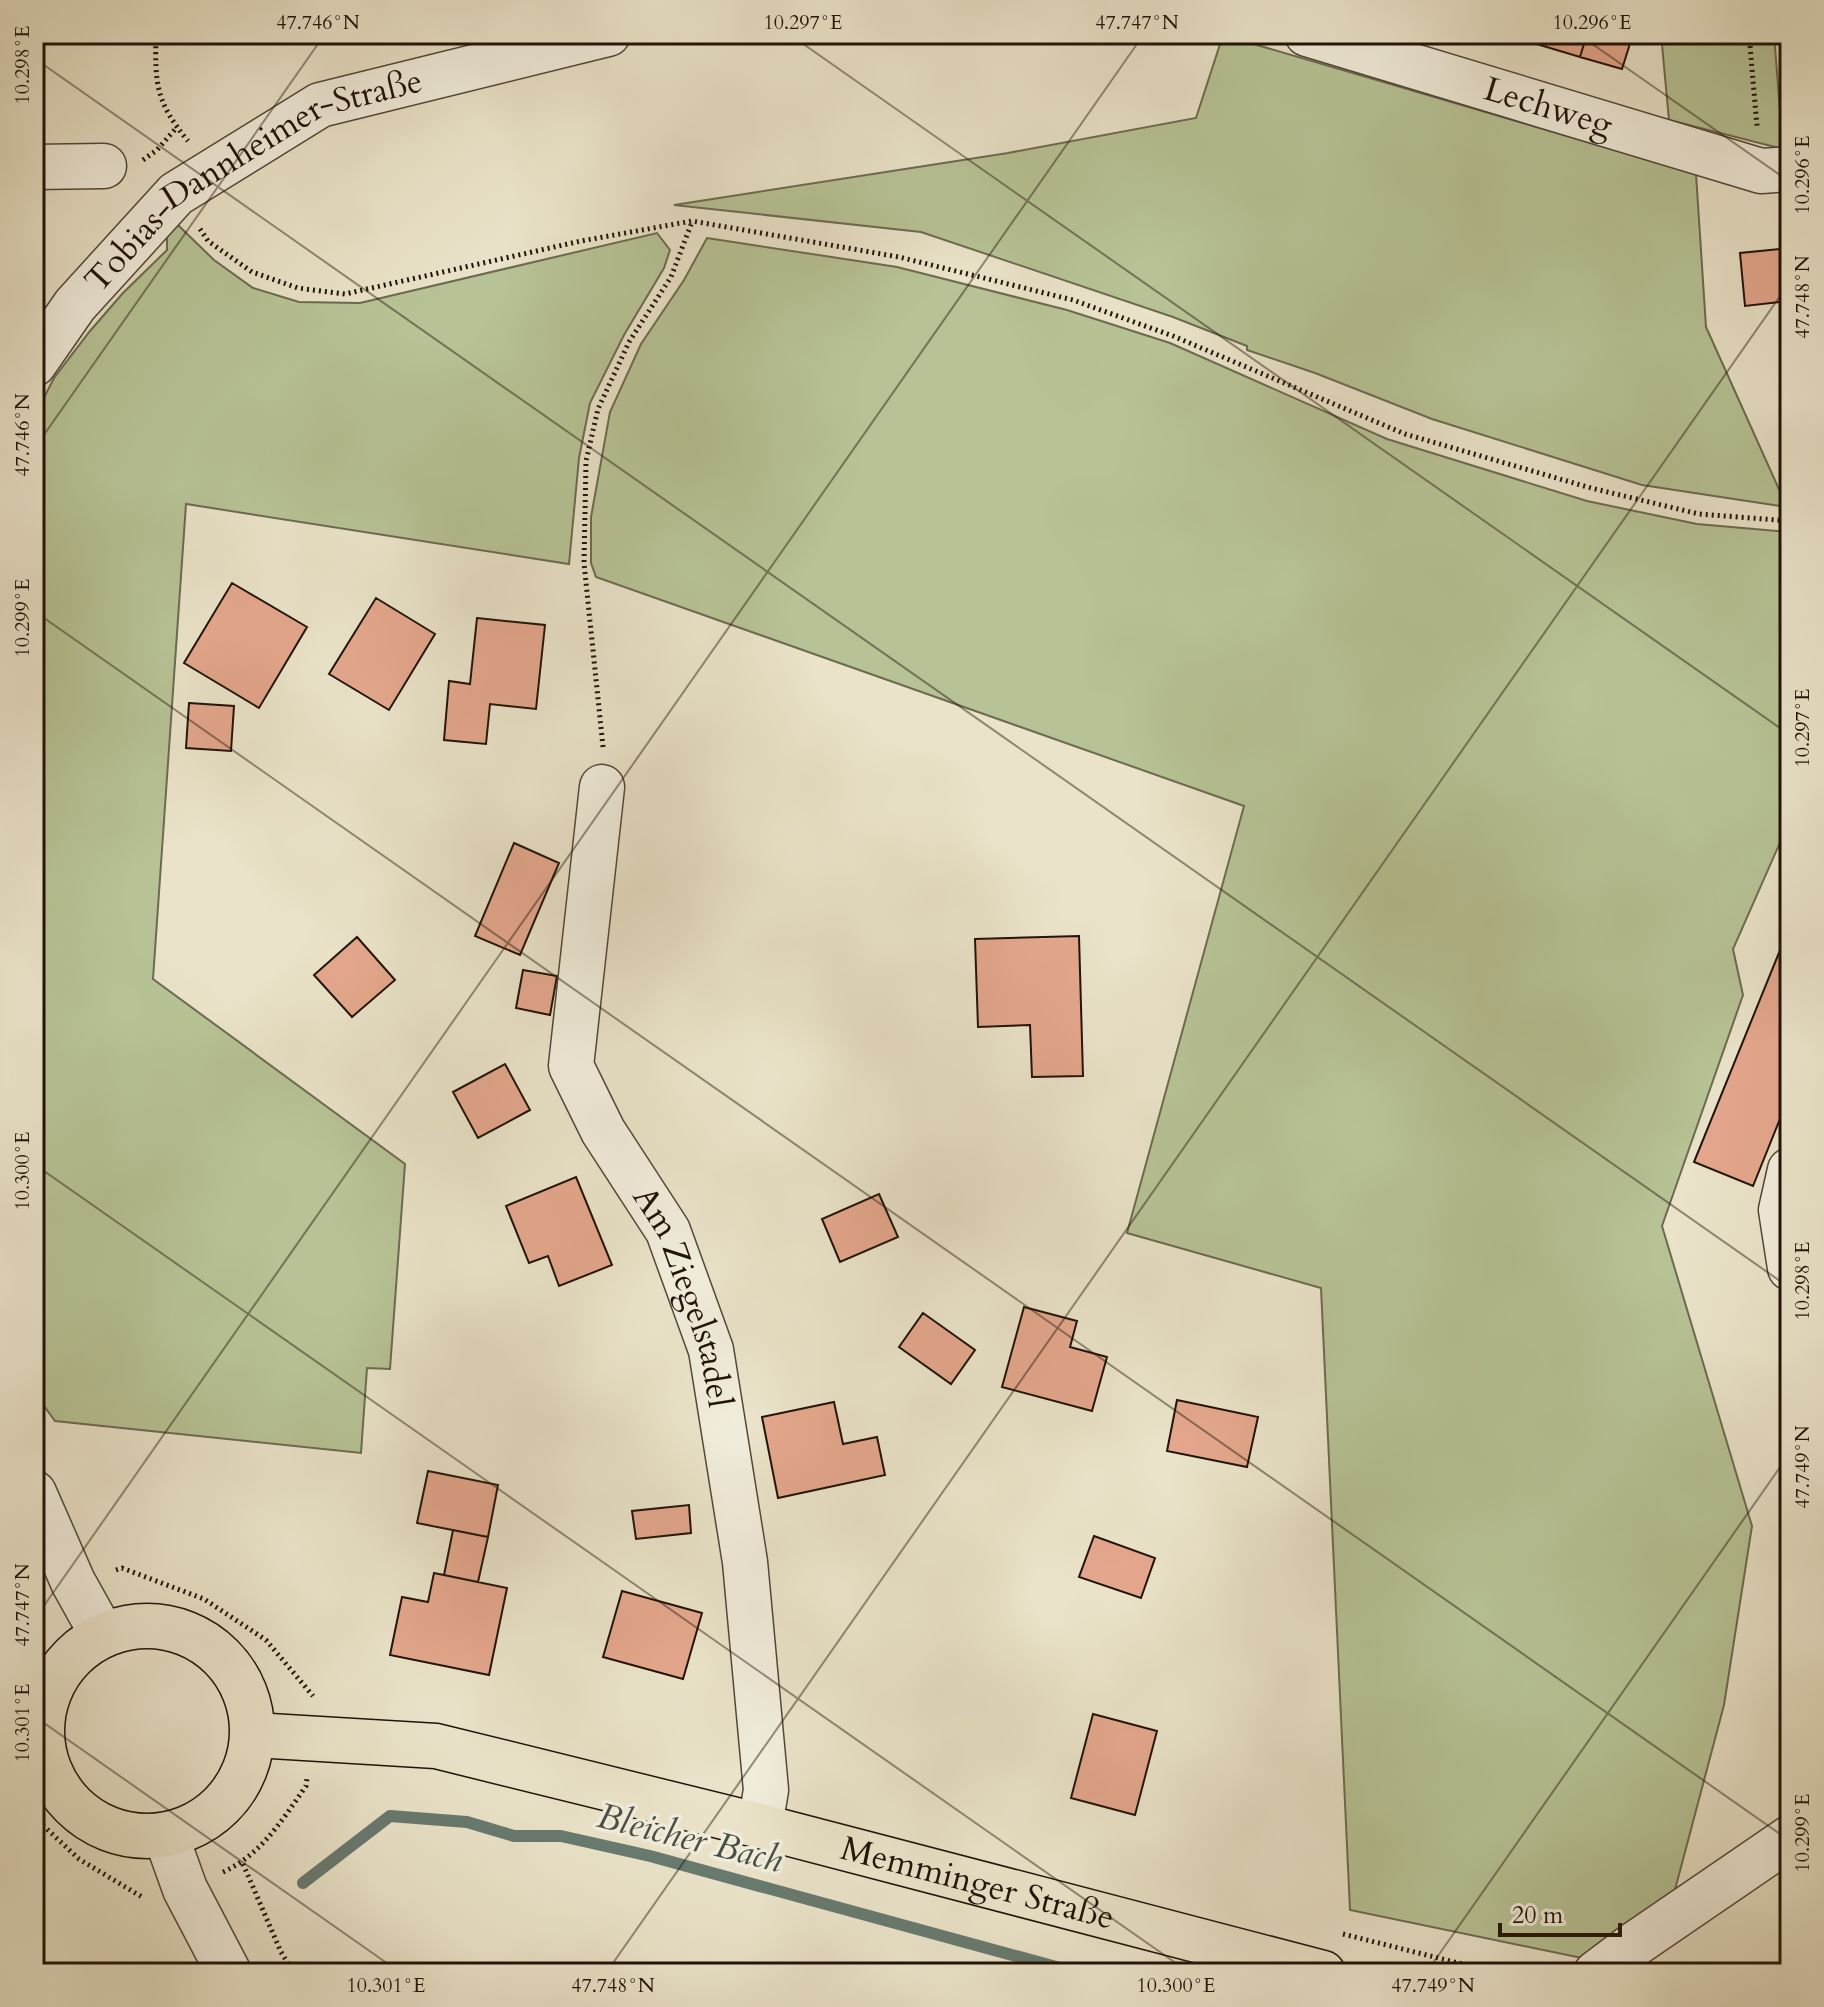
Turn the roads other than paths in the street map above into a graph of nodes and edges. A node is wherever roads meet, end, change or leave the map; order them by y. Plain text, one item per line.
1 (608, 34) edge
2 (1307, 34) edge
3 (104, 166) dead end
4 (34, 167) edge
5 (1780, 176) edge
6 (34, 364) edge
7 (602, 787) road end
8 (1790, 1170) edge
9 (1790, 1268) edge
10 (34, 1493) edge
11 (102, 1634) junction
12 (38, 1733) edge
13 (253, 1735) junction
14 (760, 1826) junction
15 (166, 1836) junction
16 (1790, 1838) edge
17 (229, 1973) edge
18 (1323, 1973) edge
19 (1596, 1973) edge

1 - 6 street, Tobias-Dannheimer-Straße
2 - 5 street, Lechweg
3 - 4 street
7 - 14 street, Am Ziegelstadel
8 - 9 street
10 - 11 street
11 - 12 main road
11 - 13 main road
12 - 15 main road
13 - 14 main road, Memminger Straße
13 - 15 main road
14 - 18 main road, Memminger Straße
15 - 17 street
16 - 19 street

